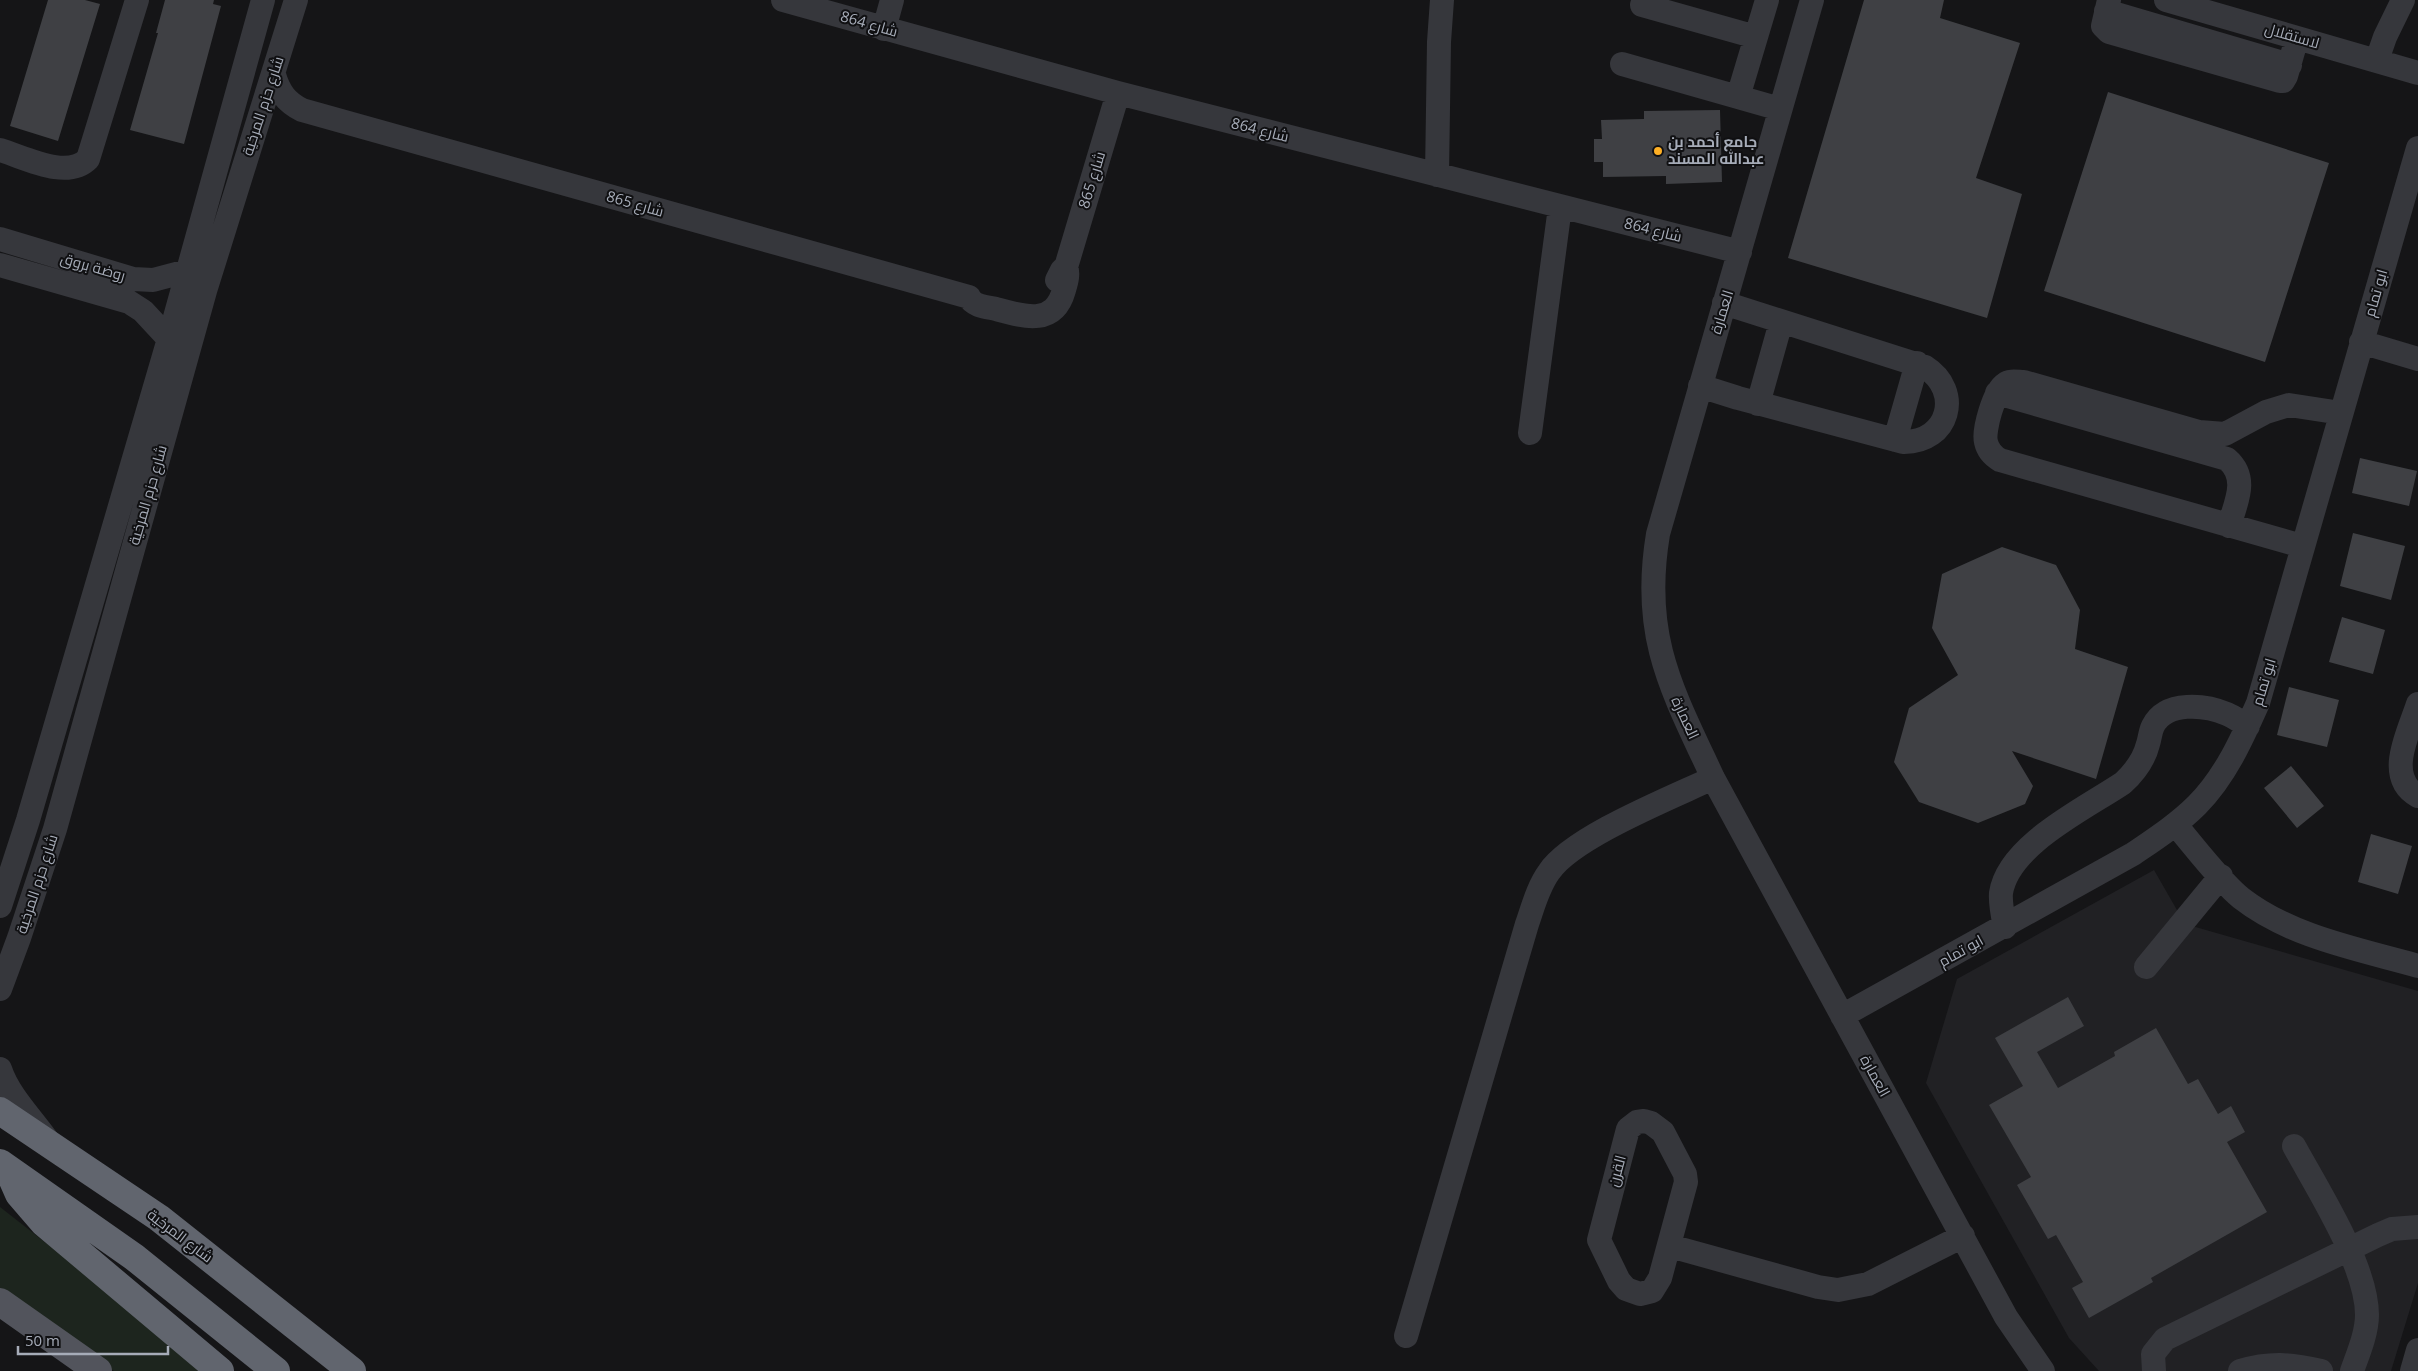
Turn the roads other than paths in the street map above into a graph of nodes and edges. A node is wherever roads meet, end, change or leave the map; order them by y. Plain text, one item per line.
1 (137, 0) edge
2 (262, 0) edge
3 (296, 0) edge
4 (783, 0) edge
5 (892, 0) edge
6 (1442, 0) edge
7 (1767, 0) edge
8 (1812, 0) edge
9 (2166, 0) edge
10 (2403, 0) edge
11 (1642, 4) dead end
12 (2108, 6) edge
13 (2229, 9) edge
14 (884, 29) junction
15 (1756, 37) junction
16 (2297, 38) junction
17 (2378, 60) junction
18 (1622, 64) dead end
19 (2418, 72) edge
20 (274, 75) junction
21 (1118, 93) junction
22 (1738, 97) junction
23 (1780, 109) junction
24 (302, 110) junction
25 (255, 130) junction
26 (2418, 148) edge
27 (0, 150) edge
28 (1437, 175) junction
29 (1560, 207) junction
30 (0, 239) edge
31 (1740, 252) junction
32 (0, 265) edge
33 (187, 271) junction
34 (1724, 304) junction
35 (1781, 322) junction
36 (169, 338) junction
37 (2361, 342) junction
38 (2418, 359) edge
39 (1917, 363) junction
40 (1700, 386) junction
41 (1758, 404) junction
42 (2341, 412) junction
43 (1530, 433) dead end
44 (1895, 440) junction
45 (2222, 445) junction
46 (2229, 526) junction
47 (2302, 546) junction
48 (2418, 704) edge
49 (2248, 726) junction
50 (1713, 778) junction
51 (2418, 796) edge
52 (2175, 824) junction
53 (2221, 876) junction
54 (0, 906) edge
55 (2005, 927) junction
56 (2146, 966) dead end
57 (2418, 966) edge
58 (0, 989) edge
59 (1842, 1016) junction
60 (0, 1069) edge
61 (0, 1112) edge
62 (50, 1144) junction
63 (2294, 1146) dead end
64 (4, 1166) edge
65 (2418, 1227) edge
66 (1963, 1236) junction
67 (1670, 1246) junction
68 (2348, 1248) junction
69 (0, 1302) edge
70 (1406, 1336) dead end
71 (2418, 1350) edge
72 (98, 1371) edge
73 (220, 1371) edge
74 (276, 1371) edge
75 (352, 1371) edge
76 (2043, 1371) edge
77 (2154, 1371) edge
78 (2240, 1371) edge
79 (2321, 1371) edge
80 (2352, 1371) edge
81 (2412, 1371) edge

1 - 27 street
2 - 33 street, شارع حزم المرخية
3 - 20 street, شارع حزم المرخية
4 - 14 street, شارع 864
5 - 14 street
6 - 28 street
7 - 15 street
8 - 23 street, العمارة
9 - 13 street, لاستقلال
10 - 17 street
11 - 15 street
12 - 16 street
13 - 16 street, لاستقلال
14 - 21 street, شارع 864
15 - 22 street
16 - 17 street, لاستقلال
17 - 19 street, لاستقلال
18 - 22 street
20 - 24 street, شارع 865
20 - 25 street, شارع حزم المرخية
21 - 24 street, شارع 865
21 - 28 street, شارع 864
22 - 23 street
23 - 31 street, العمارة
24 - 25 street
25 - 58 street, شارع حزم المرخية
26 - 37 street, ابو تمام
28 - 29 street, شارع 864
29 - 31 street, شارع 864
29 - 43 street
30 - 33 street, روضة بروق
31 - 34 street, العمارة
32 - 36 street, روضة بروق
33 - 36 street, شارع حزم المرخية
34 - 35 street
34 - 40 street, العمارة
35 - 39 street
35 - 41 street
36 - 54 street, شارع حزم المرخية
37 - 38 street
37 - 42 street, ابو تمام
39 - 44 street
39 - 44 street
40 - 41 street
40 - 50 street, العمارة
41 - 44 street
42 - 45 street
42 - 47 street, ابو تمام
45 - 46 street
45 - 46 street
46 - 47 street
47 - 49 street, ابو تمام
48 - 51 street
49 - 52 street, ابو تمام
49 - 55 street
50 - 59 street, العمارة
50 - 70 street
52 - 53 street
52 - 55 street, ابو تمام
53 - 56 street
53 - 57 street
55 - 59 street, ابو تمام
59 - 66 street, العمارة
60 - 62 street
61 - 62 highway, شارع المرخية
62 - 75 highway, شارع المرخية
63 - 68 street
64 - 73 highway
64 - 74 highway
65 - 68 street
66 - 67 street
66 - 76 street, العمارة
67 - 67 street, القرن
68 - 77 street
68 - 80 street
69 - 72 main road
71 - 81 street
78 - 79 street

